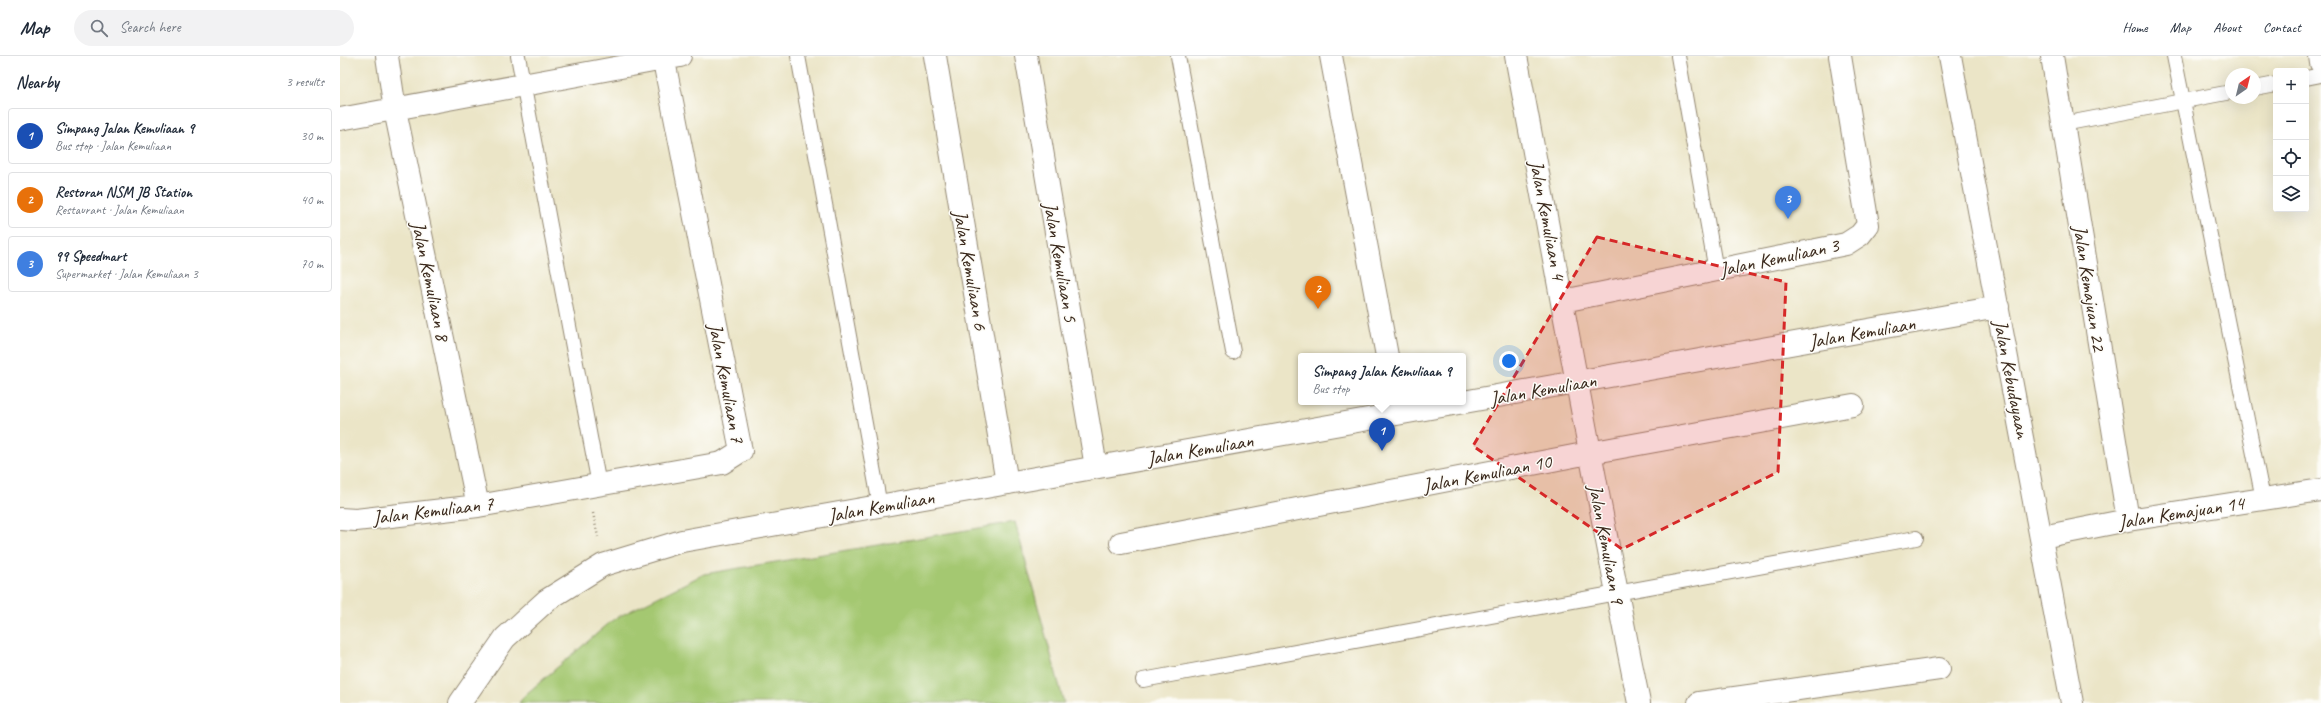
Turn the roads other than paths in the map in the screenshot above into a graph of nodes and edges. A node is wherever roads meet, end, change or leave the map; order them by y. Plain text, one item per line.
1 (387, 56) edge
2 (518, 56) edge
3 (798, 56) edge
4 (935, 56) edge
5 (1026, 56) edge
6 (1178, 56) edge
7 (1330, 56) edge
8 (1516, 56) edge
9 (1678, 56) edge
10 (1840, 56) edge
11 (1950, 56) edge
12 (2052, 56) edge
13 (2174, 56) edge
14 (2320, 56) edge
15 (669, 57) edge
16 (2321, 63) edge
17 (2321, 75) edge
18 (2309, 77) edge
19 (2273, 85) edge
20 (524, 86) junction
21 (2261, 87) edge
22 (2225, 93) edge
23 (2183, 102) junction
24 (395, 110) junction
25 (340, 119) edge
26 (2063, 124) junction
27 (1716, 271) junction
28 (1563, 302) junction
29 (1998, 307) junction
30 (1233, 352) dead end
31 (1386, 353) edge
32 (1579, 384) junction
33 (1466, 399) edge
34 (1419, 405) edge
35 (1853, 405) dead end
36 (1396, 408) edge
37 (1589, 453) junction
38 (1096, 468) junction
39 (1007, 483) junction
40 (599, 485) junction
41 (2321, 490) edge
42 (2263, 499) junction
43 (478, 506) junction
44 (880, 506) junction
45 (340, 519) edge
46 (2128, 520) junction
47 (2042, 537) junction
48 (1916, 538) dead end
49 (1121, 544) dead end
50 (1616, 593) junction
51 (1939, 669) dead end
52 (1144, 680) dead end
53 (460, 703) edge
54 (1639, 703) edge
55 (1699, 703) edge
56 (2072, 703) edge

1 - 24 street, Jalan Kemuliaan 8
2 - 20 lane
3 - 44 lane
4 - 39 street, Jalan Kemuliaan 6
5 - 38 street, Jalan Kemuliaan 5
6 - 30 lane
7 - 31 street
8 - 28 street, Jalan Kemuliaan 4
9 - 27 lane
10 - 27 street, Jalan Kemuliaan 3
11 - 29 street, Jalan Kebudayaan
12 - 26 street, Jalan Kemajuan 22
13 - 23 lane
14 - 16 street
15 - 20 street
15 - 40 street, Jalan Kemuliaan 7
17 - 18 lane
19 - 21 lane
20 - 24 street
20 - 40 lane
22 - 23 lane
23 - 26 lane
23 - 42 lane
24 - 25 street
24 - 43 street, Jalan Kemuliaan 8
26 - 46 street, Jalan Kemajuan 22
27 - 28 street, Jalan Kemuliaan 3
28 - 32 street, Jalan Kemuliaan 4
29 - 32 street, Jalan Kemuliaan
29 - 47 street, Jalan Kebudayaan
32 - 33 street, Jalan Kemuliaan
32 - 37 street, Jalan Kemuliaan 9
34 - 36 street, Jalan Kemuliaan
35 - 37 street, Jalan Kemuliaan 10
36 - 38 street, Jalan Kemuliaan
37 - 49 street, Jalan Kemuliaan 10
37 - 50 street, Jalan Kemuliaan 9
38 - 39 street, Jalan Kemuliaan
39 - 44 street, Jalan Kemuliaan
40 - 43 street, Jalan Kemuliaan 7
41 - 42 street, Jalan Kemajuan 14
42 - 46 street, Jalan Kemajuan 14
43 - 45 street, Jalan Kemuliaan 7
44 - 53 street, Jalan Kemuliaan
46 - 47 street, Jalan Kemajuan 14
47 - 56 street, Jalan Kebudayaan
48 - 50 lane
50 - 52 lane
50 - 54 street, Jalan Kemuliaan 9
51 - 55 street

